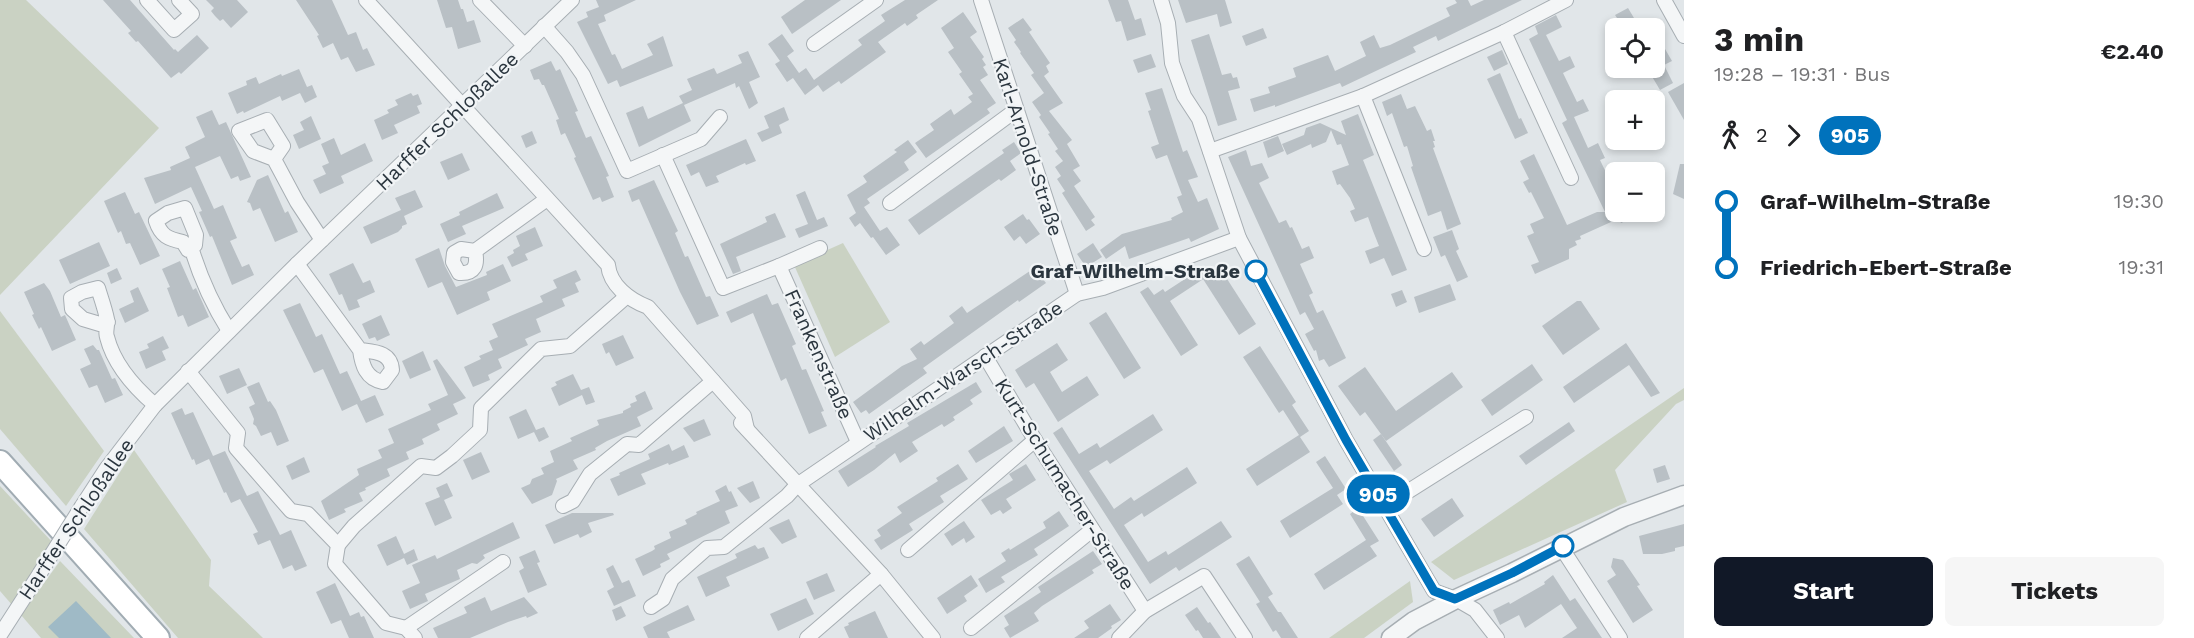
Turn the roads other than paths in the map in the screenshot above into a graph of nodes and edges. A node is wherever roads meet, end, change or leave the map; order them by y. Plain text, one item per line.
1 (179, 0) edge
2 (366, 0) edge
3 (480, 0) edge
4 (572, 0) edge
5 (876, 0) edge
6 (981, 0) edge
7 (1161, 0) edge
8 (1566, 0) edge
9 (1664, 0) edge
10 (150, 1) edge
11 (544, 26) junction
12 (1504, 32) junction
13 (1684, 36) edge
14 (814, 44) dead end
15 (525, 46) junction
16 (1363, 96) junction
17 (463, 105) junction
18 (1016, 110) junction
19 (720, 117) dead end
20 (1209, 152) junction
21 (663, 155) junction
22 (274, 159) dead end
23 (1571, 178) dead end
24 (547, 199) junction
25 (890, 203) dead end
26 (1239, 238) junction
27 (322, 240) junction
28 (191, 247) dead end
29 (820, 248) dead end
30 (1424, 249) dead end
31 (475, 250) dead end
32 (297, 264) junction
33 (780, 266) junction
34 (1077, 294) junction
35 (632, 299) junction
36 (108, 322) dead end
37 (229, 331) junction
38 (360, 350) dead end
39 (985, 356) junction
40 (188, 371) junction
41 (716, 384) junction
42 (154, 405) junction
43 (1526, 417) dead end
44 (1035, 441) junction
45 (858, 442) junction
46 (0, 462) edge
47 (797, 484) junction
48 (1684, 495) edge
49 (563, 506) dead end
50 (1385, 506) junction
51 (1092, 530) junction
52 (338, 545) junction
53 (1561, 547) junction
54 (908, 550) dead end
55 (503, 562) dead end
56 (881, 574) junction
57 (1455, 599) junction
58 (651, 607) dead end
59 (1144, 611) junction
60 (971, 628) dead end
61 (410, 633) edge
62 (0, 635) edge
63 (158, 638) edge
64 (807, 638) edge
65 (933, 638) edge
66 (1119, 638) edge
67 (1245, 638) edge
68 (1391, 638) edge
69 (1497, 638) edge
70 (1620, 638) edge

1 - 10 street
2 - 17 street
3 - 15 street
4 - 11 street, Harffer Schloßallee
5 - 14 street
6 - 18 street, Karl-Arnold-Straße
7 - 20 street
8 - 12 street
9 - 13 street
11 - 15 street, Harffer Schloßallee
11 - 21 street
12 - 16 street
12 - 23 street
15 - 17 street, Harffer Schloßallee
16 - 20 street
16 - 30 street
17 - 24 street
17 - 27 street, Harffer Schloßallee
18 - 25 street
18 - 34 street, Karl-Arnold-Straße
19 - 21 street
20 - 26 street
21 - 33 street, Frankenstraße
22 - 27 street
24 - 31 street
24 - 35 street
26 - 34 street, Wilhelm-Warsch-Straße
26 - 50 street
27 - 32 street, Harffer Schloßallee
28 - 37 street
29 - 33 street, Frankenstraße
32 - 37 street, Harffer Schloßallee
32 - 38 street
33 - 45 street, Frankenstraße
34 - 39 street, Wilhelm-Warsch-Straße
35 - 41 street
35 - 52 street
36 - 42 street
37 - 40 street, Harffer Schloßallee
39 - 44 street, Kurt-Schumacher-Straße
39 - 45 street, Wilhelm-Warsch-Straße
40 - 42 street, Harffer Schloßallee
40 - 52 street
41 - 47 street
41 - 49 street
42 - 62 street, Harffer Schloßallee, bridge
43 - 50 street
44 - 51 street, Kurt-Schumacher-Straße
44 - 54 street
45 - 47 street, Wilhelm-Warsch-Straße
46 - 63 main road
47 - 56 street
47 - 58 street, Wilhelm-Warsch-Straße
48 - 53 street
50 - 57 street
51 - 59 street, Kurt-Schumacher-Straße
51 - 60 street
52 - 61 street
53 - 57 street
53 - 70 street
55 - 61 street
56 - 64 street
56 - 65 street
57 - 68 street
57 - 69 street
59 - 66 street
59 - 67 street

